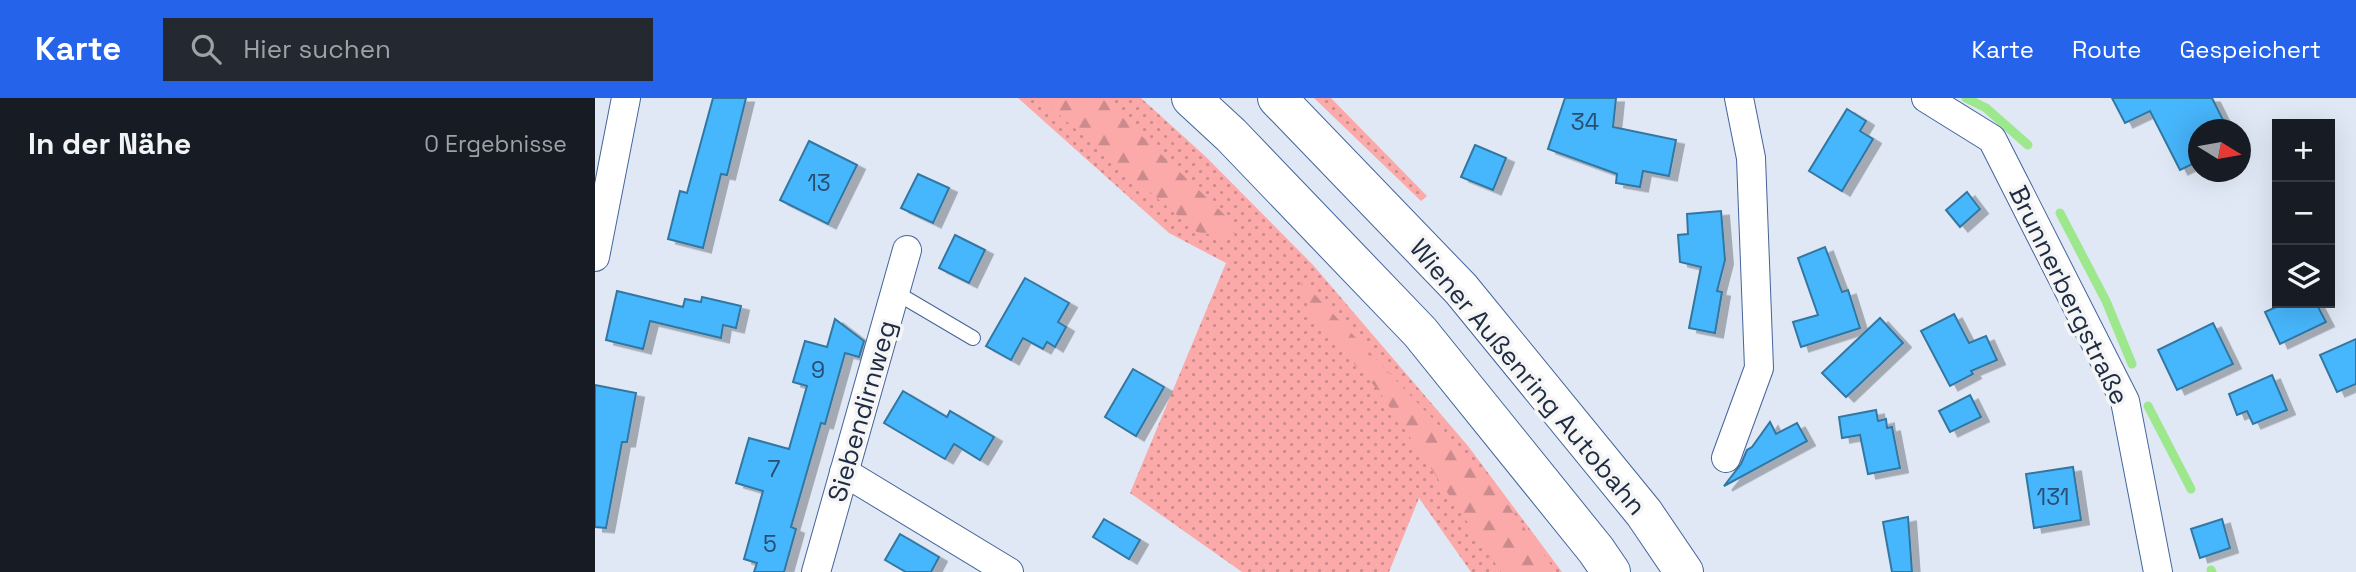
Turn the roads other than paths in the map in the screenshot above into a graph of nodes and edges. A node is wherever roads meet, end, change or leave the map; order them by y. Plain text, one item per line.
1 (626, 98) edge
2 (1191, 98) edge
3 (1277, 98) edge
4 (1739, 98) edge
5 (1926, 98) edge
6 (596, 246) edge
7 (907, 250) dead end
8 (895, 292) junction
9 (973, 338) dead end
10 (1726, 458) dead end
11 (844, 472) junction
12 (817, 572) edge
13 (1009, 572) edge
14 (1611, 572) edge
15 (1684, 572) edge
16 (2158, 572) edge

1 - 6 street
2 - 14 highway, Wiener Außenring Autobahn
3 - 15 highway, Wiener Außenring Autobahn
4 - 10 street
5 - 16 street, Brunnerbergstraße
7 - 8 street, Siebendirnweg
8 - 9 lane
8 - 11 street, Siebendirnweg
11 - 12 street, Siebendirnweg
11 - 13 street

